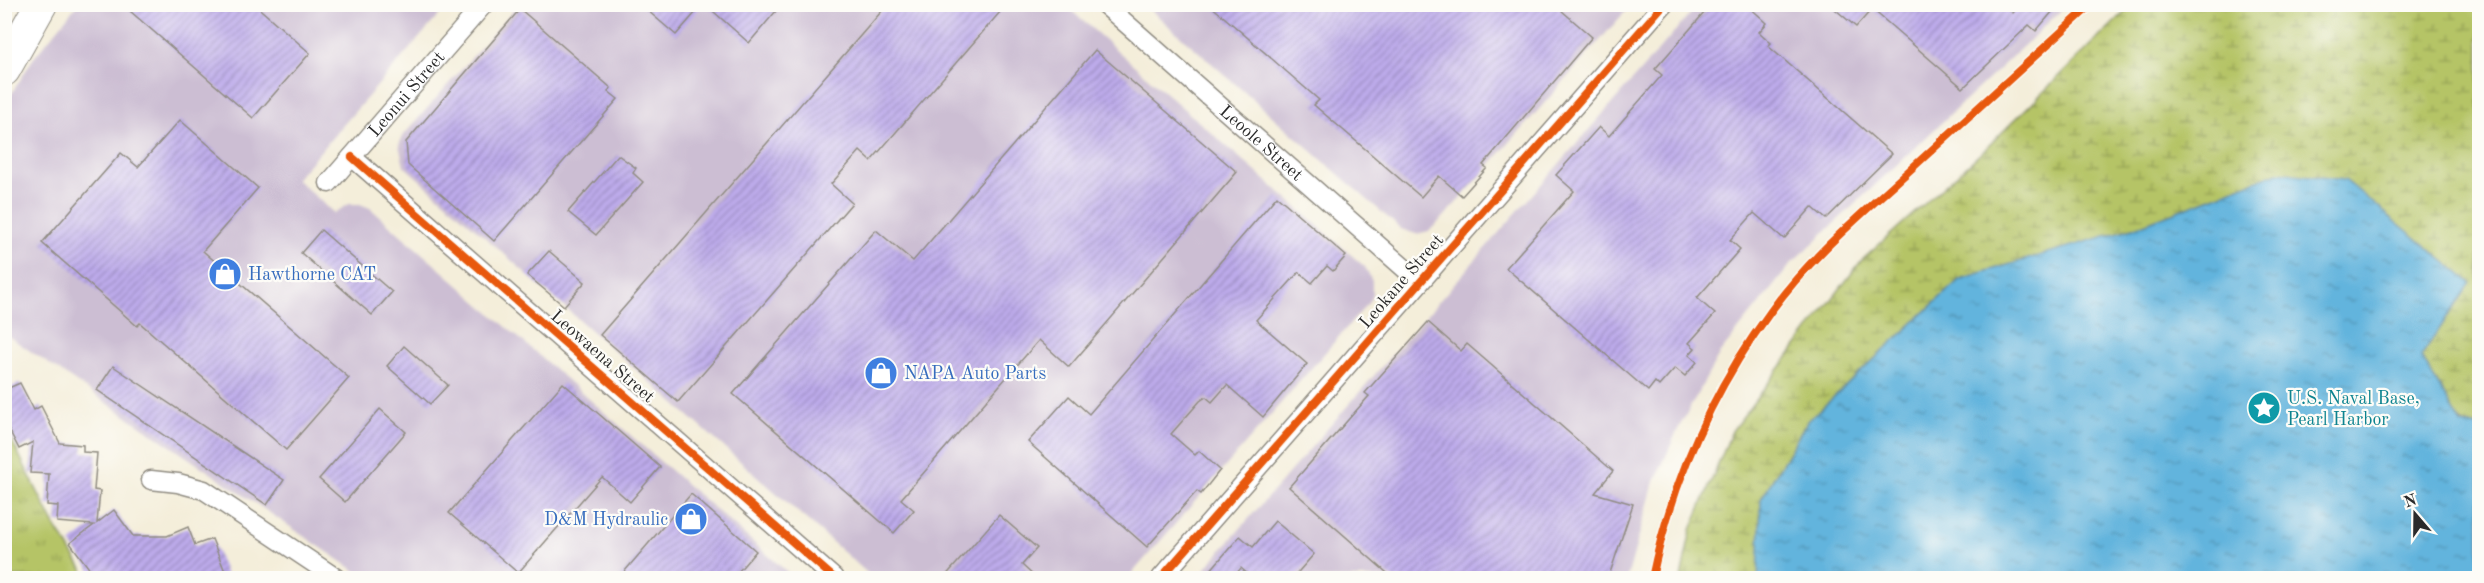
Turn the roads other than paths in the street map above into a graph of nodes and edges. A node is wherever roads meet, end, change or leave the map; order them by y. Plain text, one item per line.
1 (41, 4) edge
2 (484, 4) edge
3 (1104, 4) edge
4 (1664, 4) edge
5 (4, 70) edge
6 (352, 157) junction
7 (329, 183) dead end
8 (1420, 282) junction
9 (151, 480) dead end
10 (336, 579) edge
11 (834, 579) edge
12 (1161, 579) edge

1 - 5 highway
2 - 6 street, Leonui Street
3 - 8 street, Leoole Street
4 - 8 street, Leokane Street
6 - 7 street, Leonui Street
6 - 11 street, Leowaena Street
8 - 12 street, Leokane Street
9 - 10 street

